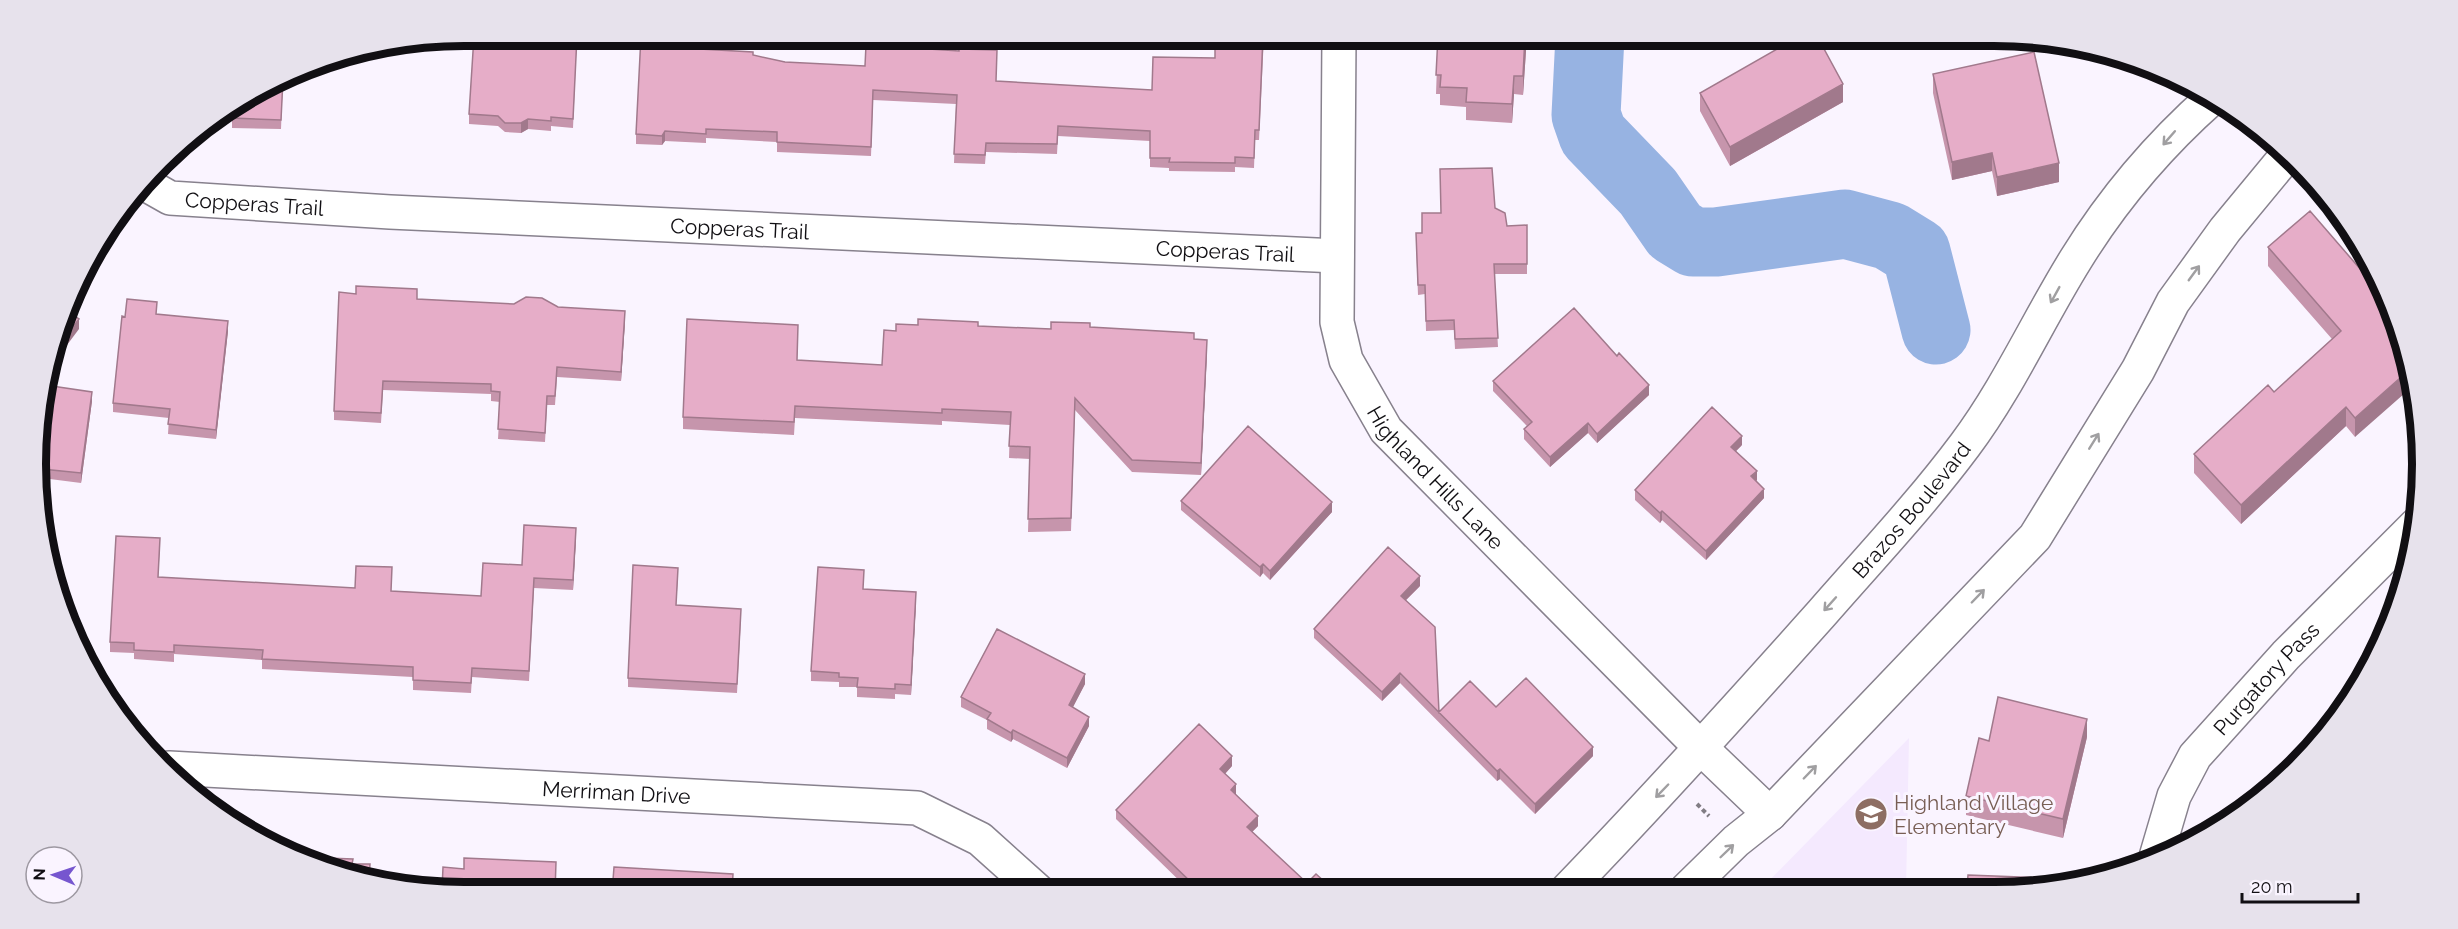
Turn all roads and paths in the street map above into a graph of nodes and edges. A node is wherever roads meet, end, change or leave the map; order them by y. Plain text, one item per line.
1 (1339, 46) edge
2 (2205, 105) edge
3 (2281, 162) edge
4 (151, 188) edge
5 (1337, 256) junction
6 (2405, 536) edge
7 (1702, 749) junction
8 (178, 768) edge
9 (1690, 798) dead end
10 (1770, 814) junction
11 (1715, 822) dead end
12 (2159, 848) edge
13 (1028, 882) edge
14 (1575, 882) edge
15 (1694, 882) edge

1 - 5 street, Highland Hills Lane
2 -> 7 street, Brazos Boulevard
10 -> 3 street
4 - 5 street, Copperas Trail
5 - 7 street, Highland Hills Lane
6 - 12 street, Purgatory Pass
7 - 10 street, Highland Hills Lane
7 -> 14 street, Brazos Boulevard
8 - 13 street, Merriman Drive
9 - 11 path
15 -> 10 street

